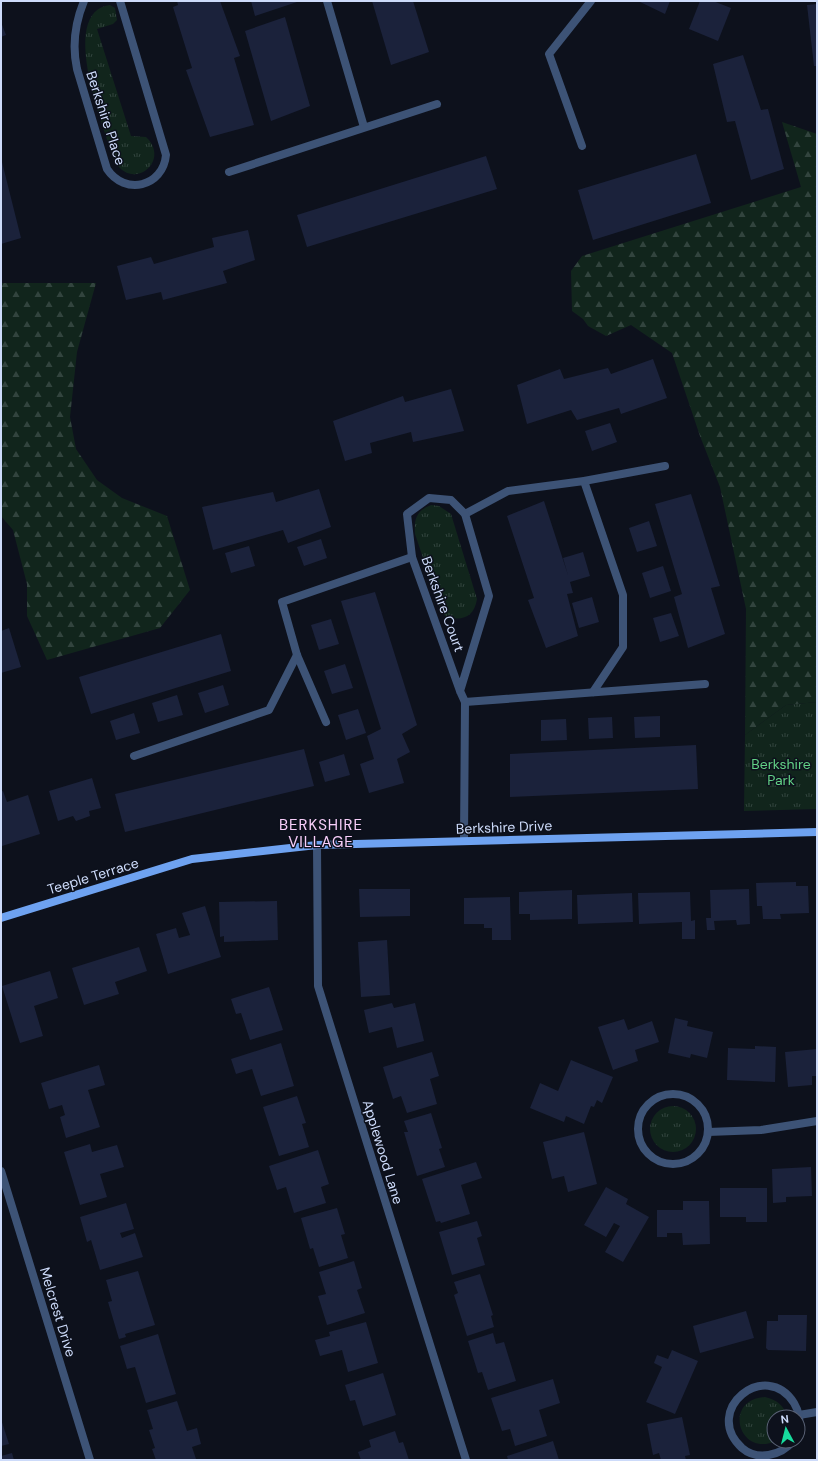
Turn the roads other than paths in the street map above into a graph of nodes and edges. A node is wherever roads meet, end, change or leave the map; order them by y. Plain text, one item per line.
1 (84, 1) edge
2 (120, 1) edge
3 (326, 1) edge
4 (591, 1) edge
5 (437, 104) dead end
6 (364, 127) junction
7 (582, 146) dead end
8 (229, 172) dead end
9 (664, 466) dead end
10 (584, 481) junction
11 (466, 514) junction
12 (412, 557) junction
13 (297, 655) junction
14 (705, 684) dead end
15 (460, 691) junction
16 (593, 692) junction
17 (465, 702) junction
18 (326, 722) dead end
19 (134, 756) dead end
20 (817, 832) edge
21 (464, 841) junction
22 (317, 845) junction
23 (192, 860) joint
24 (1, 918) edge
25 (817, 1121) edge
26 (708, 1132) junction
27 (1, 1171) edge
28 (796, 1409) edge
29 (817, 1412) edge
30 (806, 1414) edge
31 (786, 1449) edge
32 (90, 1460) edge
33 (466, 1460) edge

1 - 2 street, Berkshire Place
3 - 6 street
4 - 7 street
5 - 6 street
6 - 8 street
9 - 10 street
10 - 11 street
10 - 16 street
11 - 12 street, Berkshire Court
11 - 15 street, Berkshire Court
12 - 13 street
12 - 15 street, Berkshire Court
13 - 18 street
13 - 19 street
14 - 16 street
15 - 17 street, Berkshire Court
16 - 17 street
17 - 21 street, Berkshire Court
20 - 21 street, Berkshire Drive
21 - 22 street, Berkshire Drive
22 - 23 street, Berkshire Drive
22 - 33 street, Applewood Lane
23 - 24 street, Teeple Terrace
25 - 26 street
26 - 26 street
27 - 32 street, Melcrest Drive
28 - 31 street
29 - 30 street

